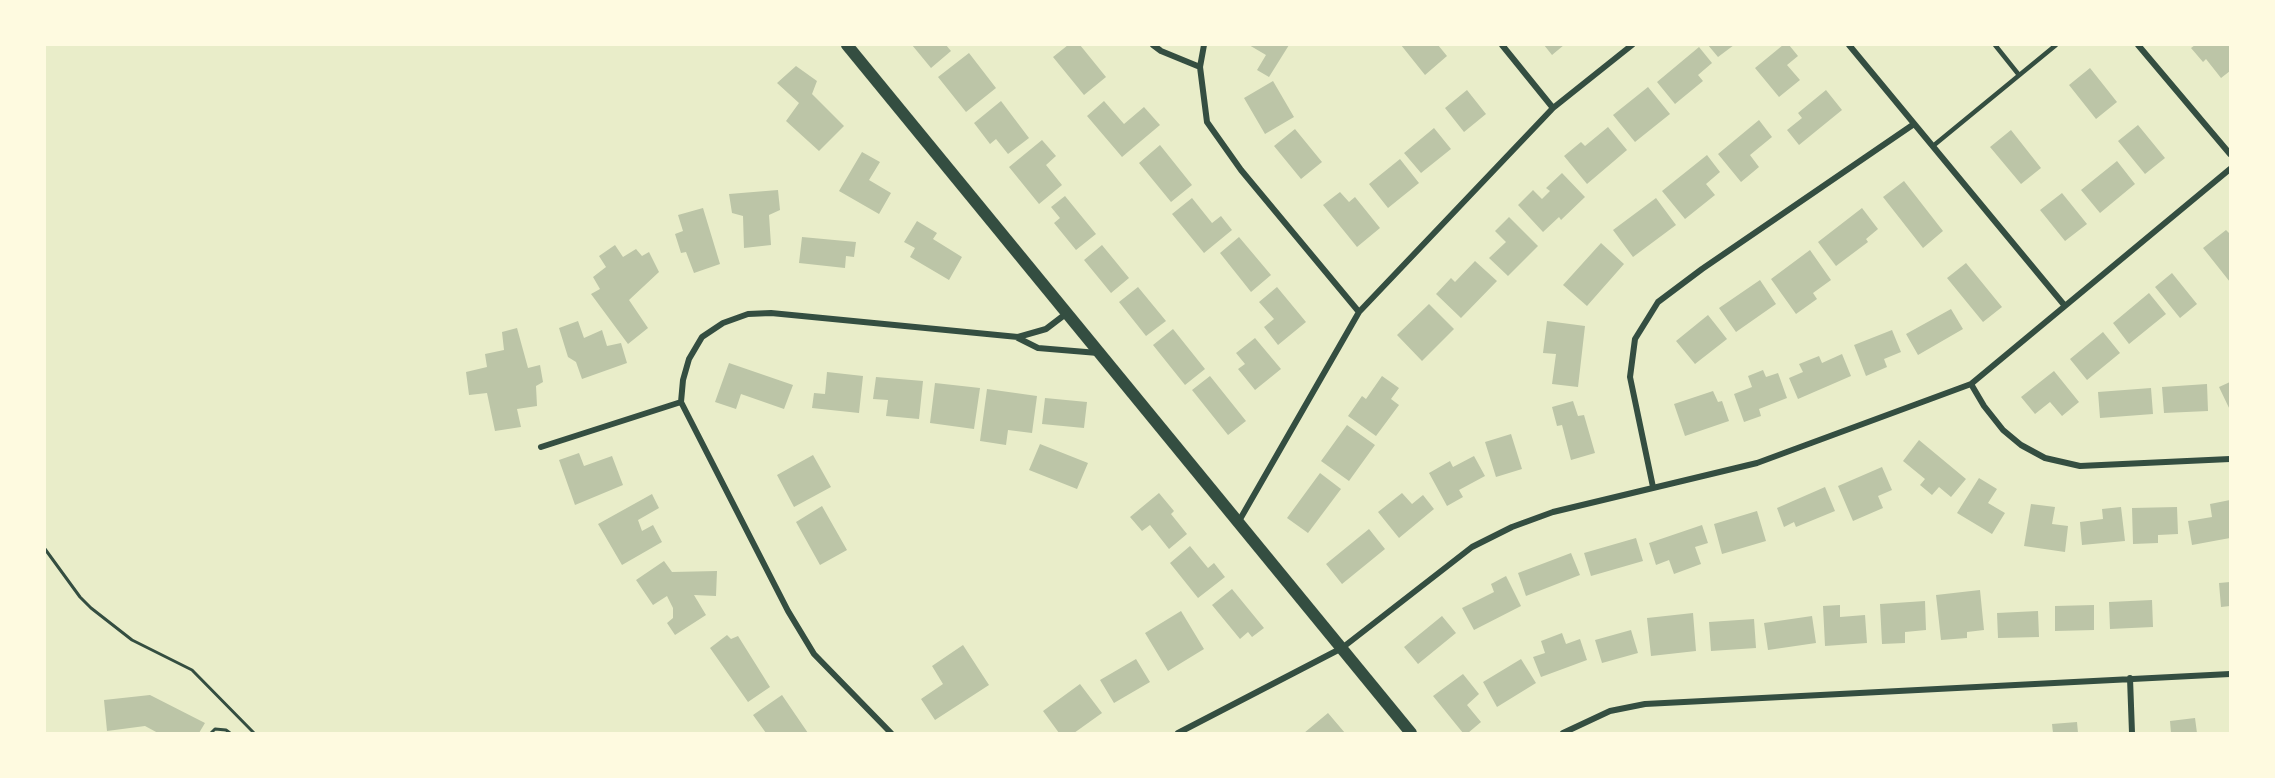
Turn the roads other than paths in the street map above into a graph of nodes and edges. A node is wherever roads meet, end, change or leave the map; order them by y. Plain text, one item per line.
1 (847, 45) edge
2 (1153, 45) edge
3 (1204, 45) edge
4 (1502, 45) edge
5 (1632, 45) edge
6 (1849, 45) edge
7 (1995, 45) edge
8 (2055, 45) edge
9 (2138, 45) edge
10 (1200, 67) junction
11 (2019, 75) junction
12 (1553, 108) junction
13 (1914, 124) junction
14 (1933, 146) junction
15 (2230, 154) edge
16 (2230, 169) edge
17 (2065, 306) junction
18 (1359, 312) junction
19 (1067, 313) junction
20 (1018, 337) junction
21 (1100, 353) junction
22 (1971, 384) junction
23 (681, 402) junction
24 (541, 447) dead end
25 (2230, 459) edge
26 (1653, 487) junction
27 (1239, 521) junction
28 (1342, 648) junction
29 (2230, 674) edge
30 (2130, 678) junction
31 (891, 733) edge
32 (1178, 733) edge
33 (1411, 733) edge
34 (1563, 733) edge
35 (2132, 733) edge

1 - 19 main road
2 - 10 street
3 - 10 street
4 - 12 street
5 - 12 street
6 - 13 street
7 - 11 lane
8 - 11 lane
9 - 15 street
10 - 18 street
11 - 14 lane
12 - 18 street
13 - 14 street
13 - 26 street
14 - 17 street
16 - 17 street
17 - 22 street
18 - 27 street
19 - 20 street
19 - 21 main road
20 - 21 street
20 - 23 street
21 - 27 main road
22 - 25 street
22 - 26 street
23 - 24 street
23 - 31 street
26 - 28 street
27 - 28 main road
28 - 32 street
28 - 33 main road
29 - 30 street
30 - 34 street
30 - 35 street

